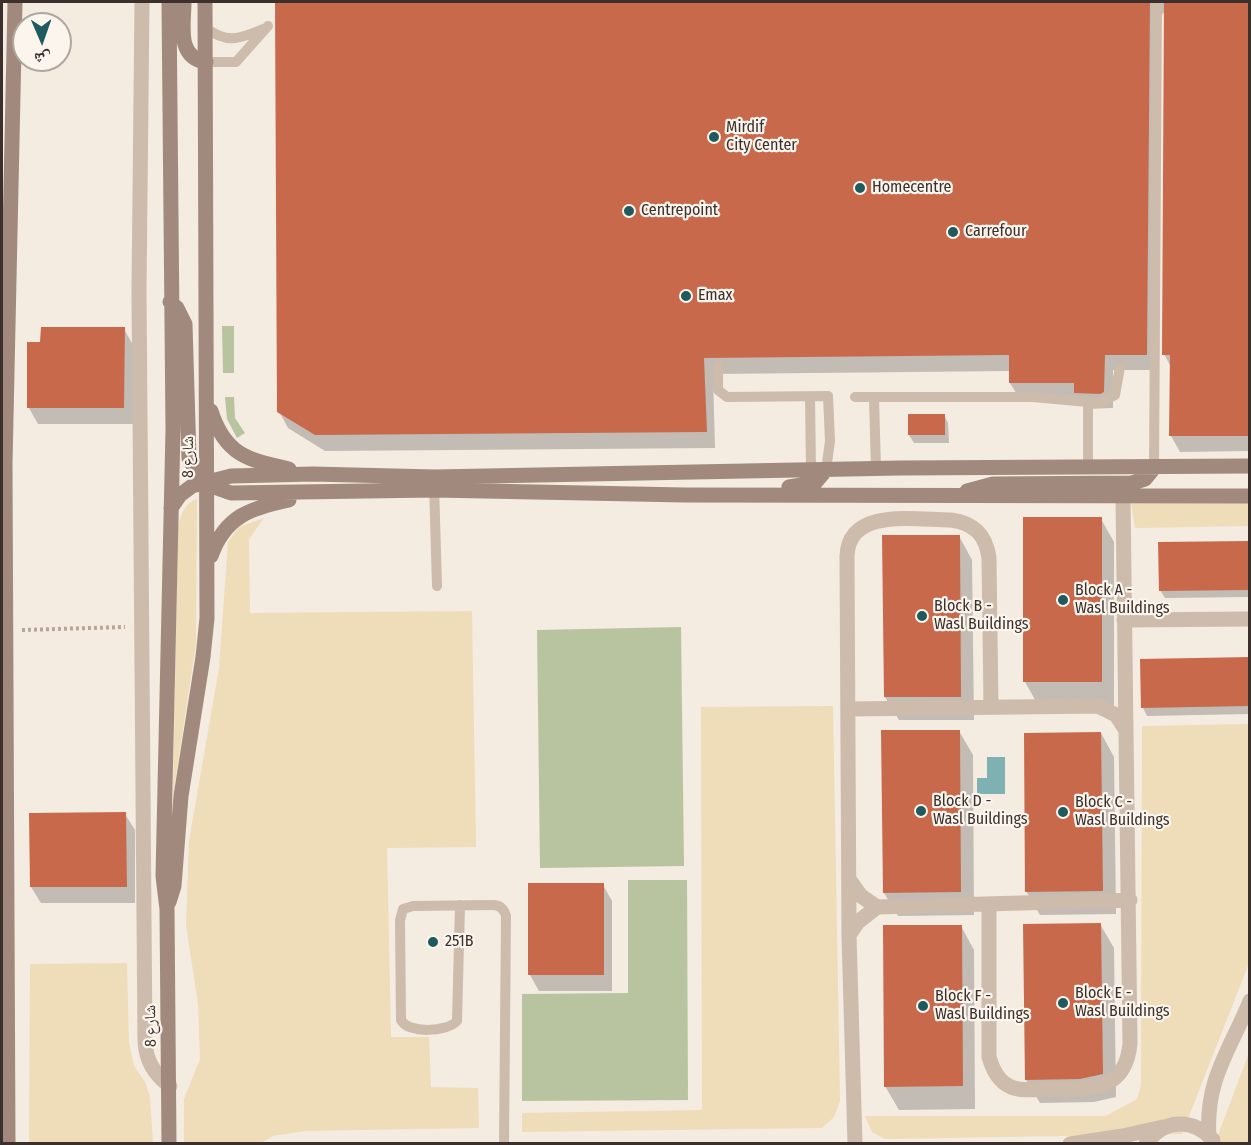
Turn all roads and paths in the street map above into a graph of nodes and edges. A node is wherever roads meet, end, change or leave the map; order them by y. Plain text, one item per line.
1 (15, 2) edge
2 (142, 2) edge
3 (169, 2) edge
4 (184, 2) edge
5 (205, 2) edge
6 (1157, 2) edge
7 (206, 28) junction
8 (206, 62) junction
9 (170, 302) junction
10 (718, 364) dead end
11 (1120, 367) dead end
12 (810, 397) junction
13 (855, 397) dead end
14 (873, 398) junction
15 (208, 400) junction
16 (1088, 403) junction
17 (3, 464) edge
18 (1250, 466) edge
19 (1154, 468) junction
20 (876, 469) junction
21 (1088, 469) junction
22 (818, 470) junction
23 (313, 474) junction
24 (207, 481) junction
25 (434, 484) junction
26 (321, 493) junction
27 (685, 495) junction
28 (959, 495) junction
29 (1250, 496) edge
30 (1123, 498) junction
31 (171, 508) junction
32 (209, 564) junction
33 (437, 586) dead end
34 (1250, 619) edge
35 (1124, 620) junction
36 (144, 626) junction
37 (7, 630) junction
38 (991, 707) junction
39 (848, 709) junction
40 (1126, 732) junction
41 (4, 879) edge
42 (849, 879) junction
43 (1130, 900) junction
44 (989, 904) junction
45 (460, 905) junction
46 (878, 907) junction
47 (167, 909) junction
48 (849, 935) junction
49 (1250, 1001) edge
50 (170, 1086) junction
51 (1163, 1127) junction
52 (1212, 1140) edge
53 (9, 1143) edge
54 (169, 1143) edge
55 (504, 1143) edge
56 (855, 1143) edge
57 (1070, 1143) edge
58 (1146, 1143) edge

1 - 17 street
2 - 36 street
3 - 9 street, شارع 8
4 - 8 street
5 - 7 street, شارع 8
6 - 19 lane
7 - 8 street, شارع 8
7 - 8 lane
8 - 15 street, شارع 8
9 - 24 street
9 - 31 street, شارع 8
10 - 12 lane
11 - 16 lane
12 - 22 lane
12 - 22 lane
13 - 14 lane
14 - 16 lane
14 - 20 lane
15 - 23 street
15 - 24 street, شارع 8
16 - 21 lane
17 - 37 street
18 - 19 street
19 - 21 street
19 - 28 street
20 - 21 street
20 - 22 street
22 - 25 street
22 - 27 street
23 - 24 street
23 - 25 street
24 - 26 street
24 - 31 street
24 - 32 street, شارع 8
25 - 26 street
25 - 27 street
25 - 33 lane
26 - 32 street
27 - 28 street
28 - 30 street
29 - 30 street
30 - 35 street
31 - 47 street, شارع 8
32 - 47 street, شارع 8
34 - 35 street
35 - 40 street
36 - 37 path
36 - 50 street
37 - 41 street
38 - 39 street
38 - 39 street
38 - 40 street
39 - 42 street
40 - 43 street
41 - 53 street
42 - 46 street
42 - 48 street
43 - 44 street
43 - 44 street
44 - 46 street
45 - 45 lane
45 - 55 lane
46 - 48 street
47 - 50 street, شارع 8
48 - 56 street
49 - 52 street
50 - 54 street, شارع 8
51 - 52 street
51 - 57 street
51 - 58 street

